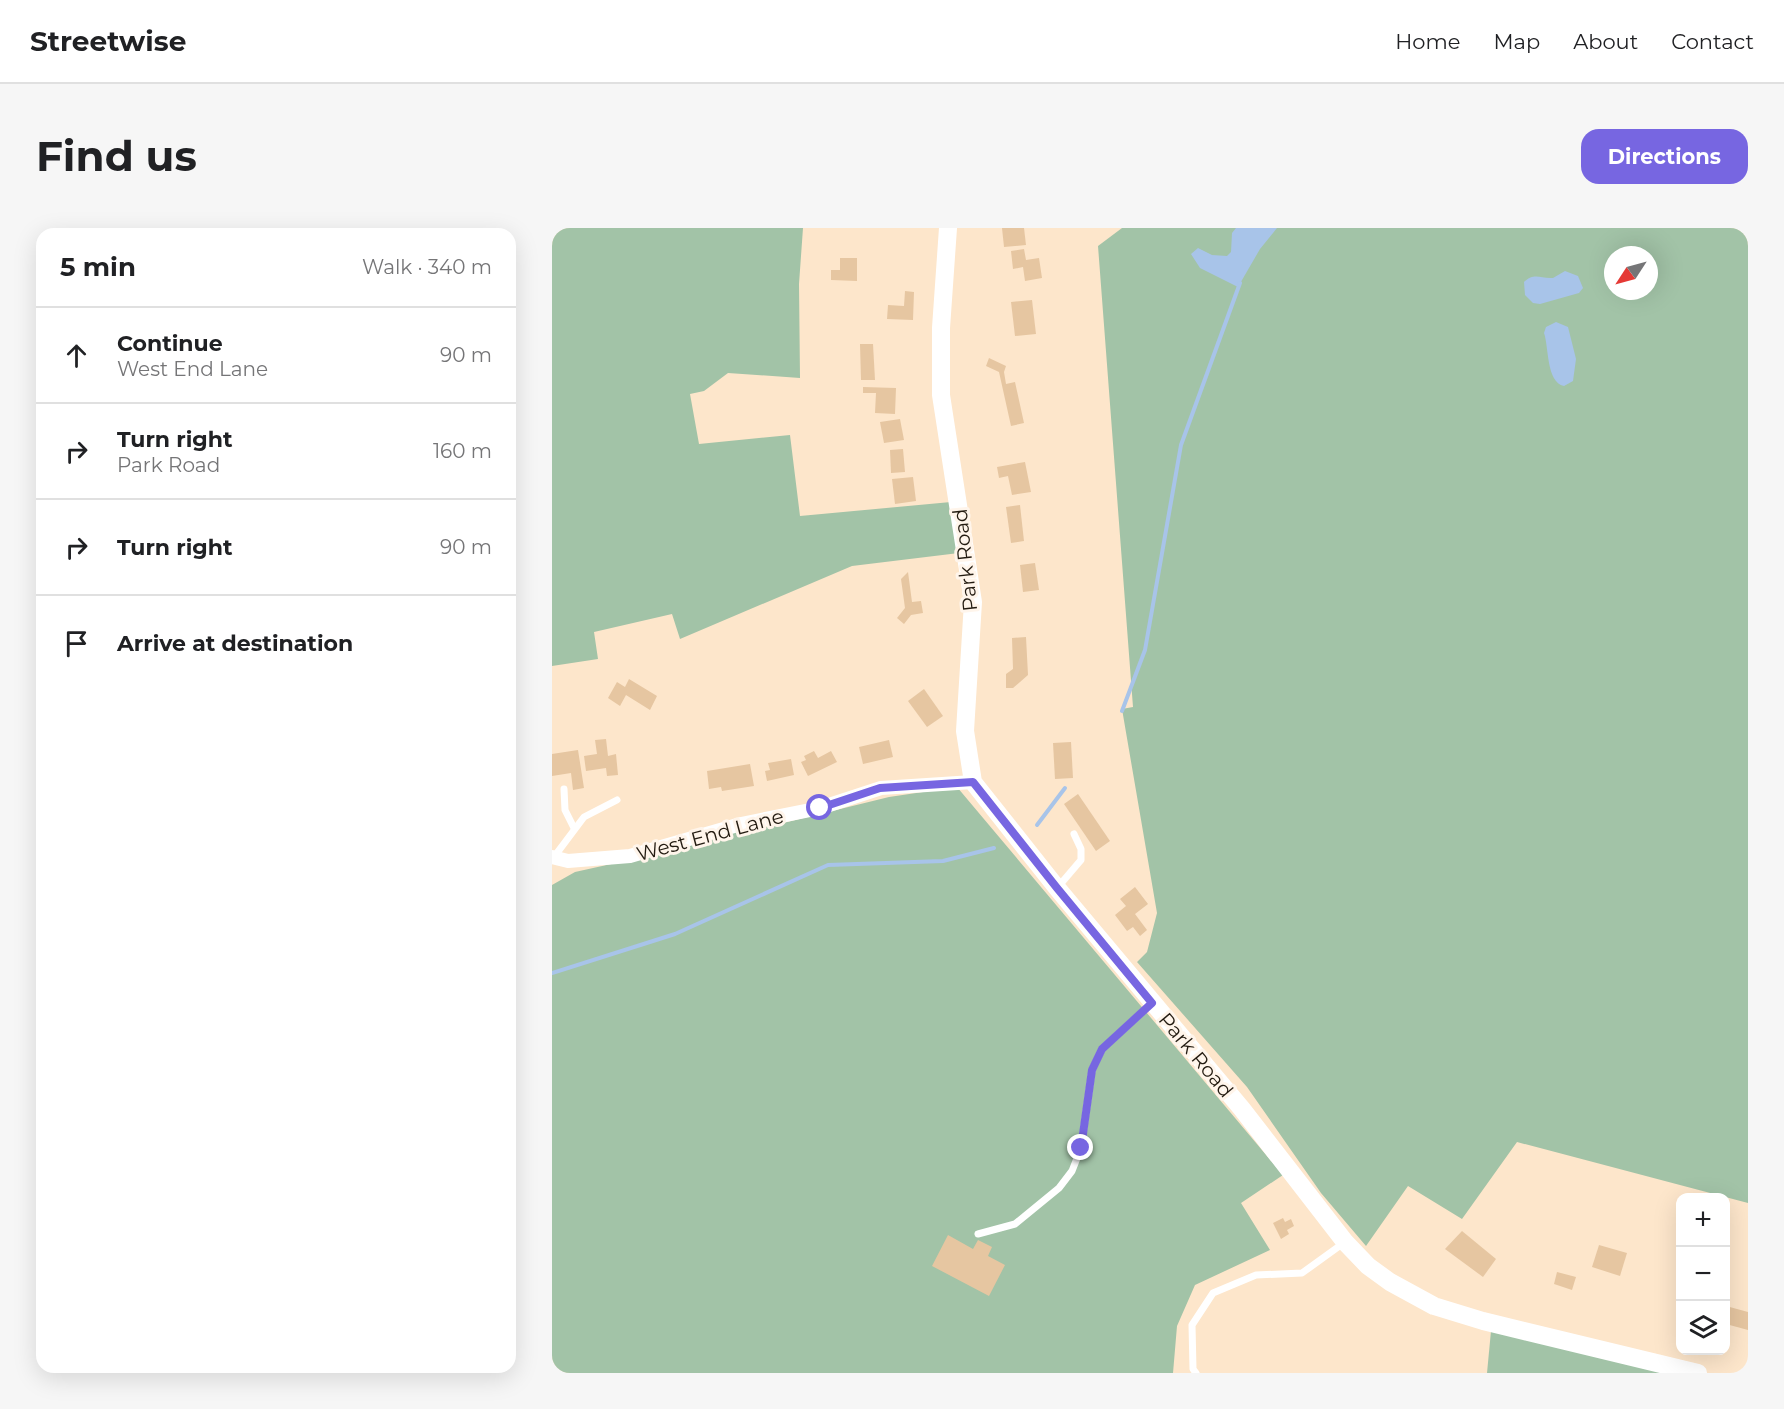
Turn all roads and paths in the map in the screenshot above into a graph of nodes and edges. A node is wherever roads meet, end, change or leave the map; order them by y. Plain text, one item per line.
1 (948, 228) edge
2 (973, 782) junction
3 (564, 789) dead end
4 (617, 800) dead end
5 (574, 828) junction
6 (1074, 834) dead end
7 (553, 857) edge
8 (1057, 888) junction
9 (1152, 1003) junction
10 (978, 1234) dead end
11 (1345, 1242) junction
12 (1196, 1373) edge
13 (1698, 1373) edge

1 - 2 main road, Park Road
2 - 7 street, West End Lane
2 - 8 main road, Park Road
3 - 5 lane
4 - 5 lane
5 - 7 lane
6 - 8 lane
8 - 9 main road, Park Road
9 - 10 lane
9 - 11 main road, Park Road
11 - 12 lane
11 - 13 main road, Park Road

